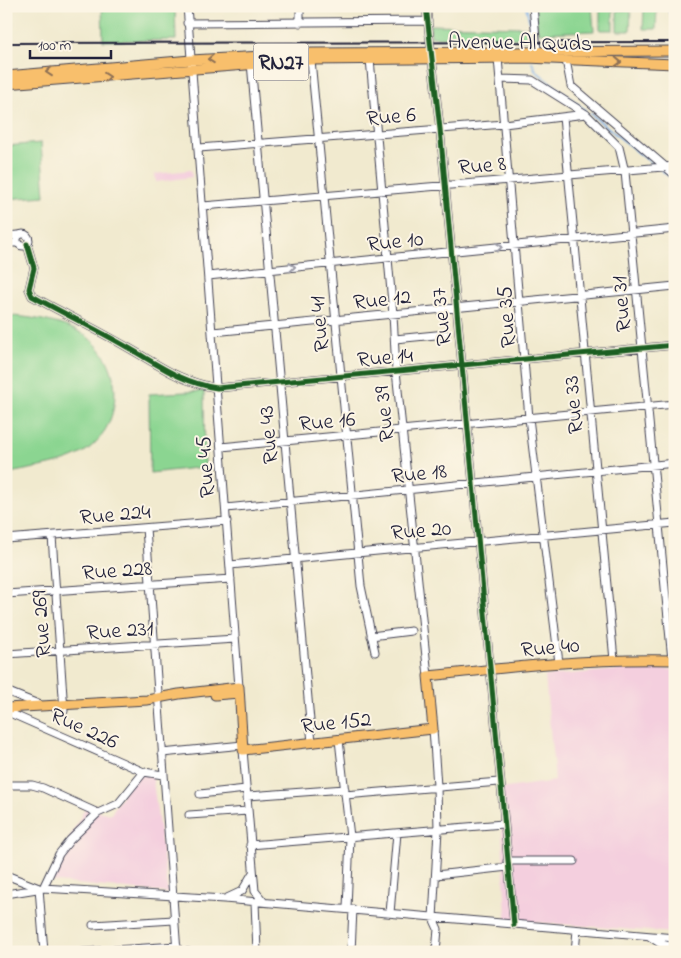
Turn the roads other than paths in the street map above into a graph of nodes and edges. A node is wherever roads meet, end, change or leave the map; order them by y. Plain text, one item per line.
1 (187, 6) edge
2 (300, 6) edge
3 (426, 6) edge
4 (533, 6) edge
5 (669, 6) edge
6 (675, 11) edge
7 (428, 21) junction
8 (300, 23) junction
9 (187, 24) junction
10 (675, 51) edge
11 (532, 53) junction
12 (432, 54) junction
13 (498, 58) junction
14 (370, 59) junction
15 (191, 60) junction
16 (311, 60) junction
17 (566, 60) junction
18 (251, 63) junction
19 (675, 64) edge
20 (192, 70) junction
21 (6, 76) edge
22 (501, 79) junction
23 (6, 84) edge
24 (586, 114) junction
25 (563, 117) junction
26 (504, 124) junction
27 (440, 128) junction
28 (376, 134) junction
29 (318, 139) junction
30 (258, 144) junction
31 (199, 148) junction
32 (675, 166) edge
33 (664, 167) junction
34 (625, 172) junction
35 (675, 175) edge
36 (568, 177) junction
37 (509, 179) junction
38 (444, 185) junction
39 (382, 190) junction
40 (323, 195) junction
41 (263, 200) junction
42 (203, 206) junction
43 (675, 230) edge
44 (631, 234) junction
45 (6, 236) edge
46 (18, 239) junction
47 (574, 240) junction
48 (6, 243) edge
49 (28, 244) junction
50 (515, 245) junction
51 (450, 252) junction
52 (388, 258) junction
53 (330, 264) junction
54 (269, 270) junction
55 (208, 276) junction
56 (675, 286) edge
57 (636, 290) junction
58 (580, 296) junction
59 (521, 302) junction
60 (455, 308) junction
61 (393, 314) junction
62 (335, 320) junction
63 (274, 326) junction
64 (213, 332) junction
65 (446, 334) dead end
66 (395, 339) junction
67 (675, 345) edge
68 (642, 348) junction
69 (585, 354) junction
70 (524, 359) junction
71 (462, 365) junction
72 (396, 371) junction
73 (340, 377) junction
74 (280, 382) junction
75 (217, 388) junction
76 (675, 404) edge
77 (647, 407) junction
78 (591, 412) junction
79 (529, 418) junction
80 (467, 424) junction
81 (403, 430) junction
82 (346, 435) junction
83 (285, 441) junction
84 (221, 447) junction
85 (675, 463) edge
86 (653, 466) junction
87 (596, 472) junction
88 (535, 478) junction
89 (473, 484) junction
90 (409, 490) junction
91 (352, 496) junction
92 (290, 502) junction
93 (226, 508) junction
94 (227, 522) junction
95 (675, 523) edge
96 (659, 524) junction
97 (146, 528) junction
98 (602, 530) junction
99 (52, 536) junction
100 (542, 536) junction
101 (6, 539) edge
102 (479, 541) junction
103 (416, 547) junction
104 (357, 553) junction
105 (296, 559) junction
106 (230, 565) junction
107 (231, 580) junction
108 (150, 585) junction
109 (55, 591) junction
110 (6, 594) edge
111 (411, 632) dead end
112 (371, 636) junction
113 (235, 639) junction
114 (154, 644) junction
115 (60, 650) junction
116 (375, 652) dead end
117 (6, 654) edge
118 (614, 660) junction
119 (674, 662) edge
120 (560, 663) junction
121 (488, 672) junction
122 (428, 678) junction
123 (6, 690) edge
124 (239, 690) junction
125 (158, 701) junction
126 (44, 706) junction
127 (63, 708) junction
128 (8, 712) edge
129 (433, 729) junction
130 (339, 740) junction
131 (312, 743) junction
132 (243, 748) junction
133 (162, 753) junction
134 (144, 772) junction
135 (163, 775) junction
136 (499, 782) junction
137 (6, 786) edge
138 (437, 786) junction
139 (247, 792) junction
140 (345, 792) junction
141 (200, 794) dead end
142 (248, 811) junction
143 (98, 814) junction
144 (189, 815) dead end
145 (504, 824) junction
146 (438, 830) junction
147 (397, 833) junction
148 (350, 837) junction
149 (250, 845) junction
150 (574, 861) dead end
151 (507, 864) junction
152 (252, 871) junction
153 (6, 875) edge
154 (436, 875) junction
155 (41, 888) junction
156 (6, 894) edge
157 (172, 896) junction
158 (224, 899) junction
159 (255, 902) junction
160 (264, 902) junction
161 (350, 909) junction
162 (390, 913) junction
163 (433, 918) junction
164 (174, 920) junction
165 (93, 925) dead end
166 (514, 925) junction
167 (576, 930) junction
168 (649, 936) junction
169 (674, 938) edge
170 (672, 949) edge
171 (177, 950) edge
172 (44, 952) edge
173 (83, 952) edge
174 (188, 952) edge
175 (257, 952) edge
176 (351, 952) edge
177 (436, 952) edge
178 (575, 952) edge

1 - 9 street, Rue 45
2 - 8 street
3 - 7 street, Rue 37
4 - 11 street
5 - 6 street
7 - 8 street
7 - 12 street, Rue 37
8 - 9 street
9 - 15 street, Rue 45
10 - 11 main road, Avenue Al Quds / RN27
11 - 12 main road, Avenue Al Quds / RN27
11 - 13 main road, Avenue Al Quds / RN27
11 - 17 main road, Avenue Al Quds / RN27
12 - 13 main road, Avenue Al Quds / RN27
12 - 14 main road, Avenue Al Quds / RN27
12 -> 15 main road, Avenue Al Quds / RN27
12 - 27 street, Rue 37
13 - 22 street, Rue 35
14 - 16 main road, Avenue Al Quds / RN27
14 - 28 street, Rue 39
15 - 20 street, Rue 45
15 -> 21 main road, Avenue Al Quds / RN27
16 - 18 main road, Avenue Al Quds / RN27
16 - 29 street, Rue 41
17 -> 19 main road, Avenue Al Quds / RN27
17 - 33 street
18 - 20 main road, Avenue Al Quds / RN27
18 - 30 street, Rue 43
23 -> 20 main road, Avenue Al Quds / RN27
20 - 31 street, Rue 45
22 - 24 street, Rue 31
22 - 26 street, Rue 35
24 - 25 street, Rue 6
24 - 34 street, Rue 31
25 - 26 street, Rue 6
25 - 36 street, Rue 33
26 - 27 street, Rue 6
26 - 37 street, Rue 35
27 - 28 street, Rue 6
27 - 38 street, Rue 37
28 - 29 street, Rue 6
28 - 39 street, Rue 39
29 - 30 street, Rue 6
29 - 40 street, Rue 41
30 - 31 street, Rue 6
30 - 41 street, Rue 43
31 - 42 street, Rue 45
32 - 33 street, Rue 8
33 - 34 street, Rue 8
33 - 35 street
34 - 36 street, Rue 8
34 - 44 street, Rue 31
36 - 37 street, Rue 8
36 - 47 street, Rue 33
37 - 38 street, Rue 8
37 - 50 street, Rue 35
38 - 39 street, Rue 8
38 - 51 street, Rue 37
39 - 40 street, Rue 8
39 - 52 street, Rue 39
40 - 41 street, Rue 8
40 - 53 street, Rue 41
41 - 42 street, Rue 8
41 - 54 street, Rue 43
42 - 55 street, Rue 45
43 - 44 street, Rue 10
44 - 47 street, Rue 10
44 - 57 street, Rue 31
45 - 46 street
46 - 48 street
46 - 49 street
46 - 49 street
47 - 50 street, Rue 10
47 - 58 street, Rue 33
49 - 75 street, Rue 14
51 -> 50 street, Rue 10
50 - 59 street, Rue 35
51 - 52 street, Rue 10
51 - 60 street, Rue 37
52 - 53 street, Rue 10
52 - 61 street, Rue 39
54 -> 53 street, Rue 10
53 - 62 street, Rue 41
54 - 55 street, Rue 10
54 - 63 street, Rue 43
55 - 64 street, Rue 45
56 - 57 street, Rue 12
57 - 58 street, Rue 12
57 - 68 street, Rue 31
58 - 59 street, Rue 12
58 - 69 street, Rue 33
59 - 60 street, Rue 12
59 - 70 street, Rue 35
60 - 61 street, Rue 12
60 - 71 street, Rue 37
61 - 62 street, Rue 12
61 - 66 street, Rue 39
62 - 63 street, Rue 12
62 - 73 street, Rue 41
63 - 64 street, Rue 12
63 - 74 street, Rue 43
64 - 75 street, Rue 45
65 - 66 street
66 - 72 street, Rue 39
67 - 68 street, Rue 14
68 - 69 street, Rue 14
68 - 77 street, Rue 31
69 - 70 street, Rue 14
69 - 78 street, Rue 33
70 - 71 street, Rue 14
70 - 79 street, Rue 35
71 - 72 street, Rue 14
71 - 80 street, Rue 37
72 - 73 street, Rue 14
72 - 81 street, Rue 39
73 - 74 street, Rue 14
73 - 82 street, Rue 41
74 - 75 street, Rue 14
74 - 83 street, Rue 43
75 - 84 street, Rue 45
76 - 77 street, Rue 16
77 - 78 street, Rue 16
77 - 86 street, Rue 31
78 - 79 street, Rue 16
78 - 87 street, Rue 33
79 - 80 street, Rue 16
79 - 88 street, Rue 35
80 - 81 street, Rue 16
80 - 89 street, Rue 37
81 - 82 street, Rue 16
81 - 90 street, Rue 39
82 - 83 street, Rue 16
82 - 91 street, Rue 41
83 - 84 street, Rue 16
83 - 92 street, Rue 43
84 - 93 street, Rue 45
85 - 86 street, Rue 18
86 - 87 street, Rue 18
86 - 96 street, Rue 31
87 - 88 street, Rue 18
87 - 98 street, Rue 33
88 - 89 street, Rue 18
88 - 100 street, Rue 35
89 - 90 street, Rue 18
89 - 102 street, Rue 37
90 - 91 street, Rue 18
90 - 103 street, Rue 39
91 - 92 street, Rue 18
91 - 104 street, Rue 41
92 - 93 street, Rue 18
92 - 105 street, Rue 43
93 - 94 street, Rue 45
94 - 97 street, Rue 224
94 - 106 street, Rue 45
95 - 96 street, Rue 20
96 - 98 street, Rue 20
96 - 119 street, Rue 31
97 - 99 street, Rue 224
97 - 108 street
98 - 100 street, Rue 20
98 - 118 street, Rue 33
99 - 101 street, Rue 224
99 - 109 street, Rue 269
100 - 102 street, Rue 20
100 - 120 street, Rue 35
102 - 103 street, Rue 20
102 - 121 street, Rue 37
103 - 104 street, Rue 20
103 - 122 street, Rue 39
104 - 105 street, Rue 20
104 - 112 street, Rue 41
105 - 106 street, Rue 20
105 - 131 street, Rue 43
106 - 107 street, Rue 45
107 - 108 street, Rue 228
107 - 113 street, Rue 45
108 - 109 street, Rue 228
108 - 114 street
109 - 110 street, Rue 228
109 - 115 street, Rue 269
111 - 112 street
112 - 116 street, Rue 41
113 - 114 street, Rue 231
113 - 124 street, Rue 45
114 - 115 street, Rue 231
114 - 125 street
115 - 117 street, Rue 231
115 - 127 street, Rue 269
118 - 119 main road, Rue 40
118 - 120 main road, Rue 40
119 - 121 main road, Rue 40
120 - 121 main road, Rue 40
121 - 122 main road, Rue 40
121 - 136 street, Rue 37
122 - 129 main road
123 - 126 street
124 - 125 main road
124 - 132 main road, Rue 45
125 - 127 main road
125 - 133 street
126 - 127 main road
126 - 128 main road
127 - 128 main road
128 - 134 street, Rue 226
129 - 130 main road, Rue 152
129 - 138 street
130 - 131 main road, Rue 152
130 - 140 street
131 - 132 main road, Rue 152
132 - 133 street
132 - 139 street, Rue 45
133 - 135 street
134 - 135 street, Rue 226
134 - 143 street
135 - 157 street
136 - 138 street
136 - 145 street, Rue 37
137 - 143 street
138 - 140 street
138 - 146 street
139 - 140 street
139 - 141 street
139 - 142 street, Rue 45
140 - 148 street
142 - 144 street
142 - 149 street, Rue 45
143 - 155 street
145 - 146 street
145 - 151 street, Rue 37
146 - 147 street
146 - 154 street
147 - 148 street
147 - 162 street
148 - 149 street
148 - 161 street
149 - 152 street, Rue 45
150 - 151 street
151 - 154 street
151 - 166 street, Rue 37
152 - 158 street
152 - 160 street, Rue 45
153 - 155 street
154 - 163 street
155 - 156 street
155 - 157 street
155 - 172 street
157 - 158 street
157 - 164 street
158 - 159 street
159 - 160 street
159 - 175 street
160 - 161 street
161 - 162 street
161 - 176 street
162 - 163 street
163 - 166 street
163 - 177 street
164 - 165 street
164 - 171 street
166 - 167 street
167 - 168 street
167 - 178 street
168 - 169 street
168 - 170 street
169 - 170 street
171 - 173 street
171 - 174 street

